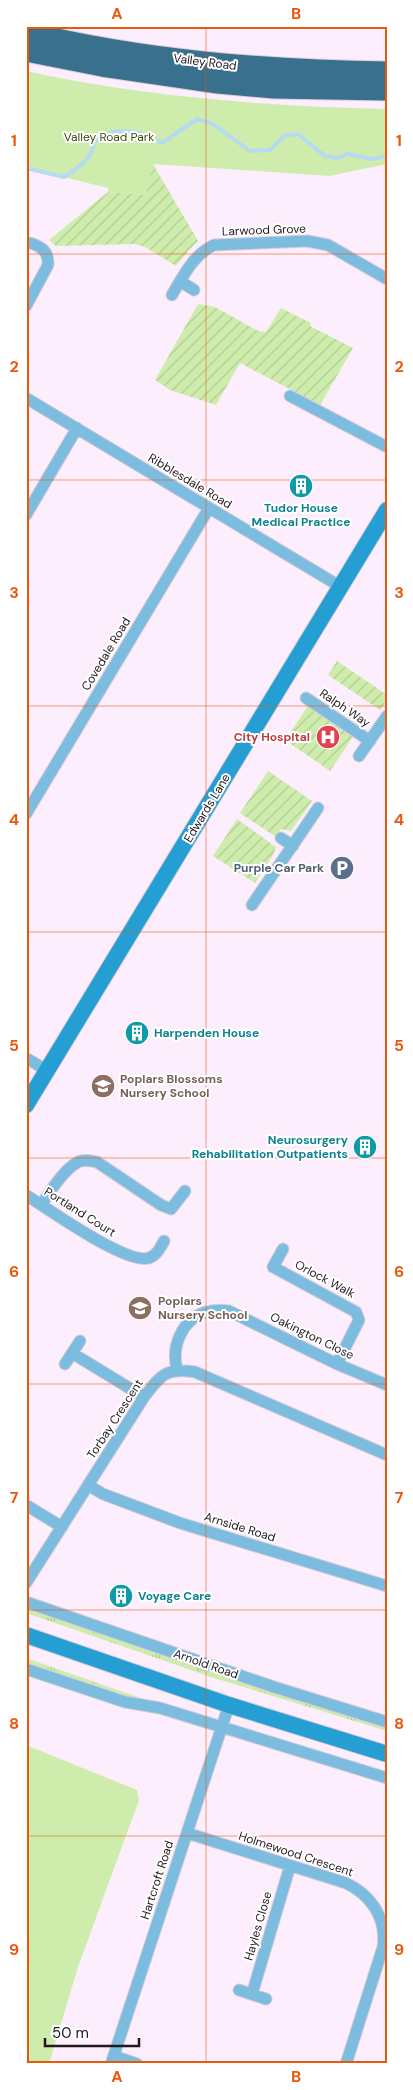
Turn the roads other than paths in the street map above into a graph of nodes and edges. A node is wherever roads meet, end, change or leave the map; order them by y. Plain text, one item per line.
1 (28, 36) edge
2 (387, 72) edge
3 (387, 90) edge
4 (26, 242) edge
5 (387, 279) edge
6 (180, 281) junction
7 (194, 290) dead end
8 (172, 295) dead end
9 (26, 306) edge
10 (290, 396) dead end
11 (26, 398) edge
12 (77, 428) junction
13 (387, 447) edge
14 (209, 508) junction
15 (387, 510) edge
16 (26, 515) edge
17 (340, 587) junction
18 (306, 698) dead end
19 (387, 716) edge
20 (370, 741) junction
21 (359, 756) dead end
22 (318, 808) dead end
23 (26, 814) edge
24 (281, 838) dead end
25 (293, 846) junction
26 (252, 905) dead end
27 (26, 1058) edge
28 (48, 1071) junction
29 (26, 1105) edge
30 (185, 1191) dead end
31 (26, 1194) edge
32 (42, 1204) junction
33 (164, 1241) dead end
34 (283, 1249) dead end
35 (80, 1341) dead end
36 (72, 1353) junction
37 (66, 1364) dead end
38 (337, 1364) junction
39 (177, 1369) junction
40 (387, 1385) edge
41 (144, 1397) junction
42 (387, 1455) edge
43 (88, 1485) junction
44 (26, 1505) edge
45 (62, 1527) junction
46 (26, 1583) edge
47 (387, 1586) edge
48 (26, 1602) edge
49 (26, 1635) edge
50 (26, 1669) edge
51 (229, 1705) junction
52 (387, 1722) edge
53 (222, 1727) junction
54 (387, 1754) edge
55 (387, 1778) edge
56 (187, 1833) junction
57 (290, 1866) junction
58 (239, 1990) dead end
59 (252, 1994) junction
60 (266, 1999) dead end
61 (112, 2060) edge
62 (137, 2064) edge
63 (346, 2064) edge

1 - 2 highway, Valley Road
1 - 3 highway, Valley Road
4 - 9 street
5 - 6 street, Larwood Grove
6 - 7 street
6 - 8 street, Larwood Grove
10 - 13 street
11 - 12 street, Ribblesdale Road
12 - 14 street, Ribblesdale Road
12 - 16 street
14 - 17 street, Ribblesdale Road
14 - 23 street, Covedale Road
15 - 17 street, Edwards Lane
17 - 28 street, Edwards Lane
18 - 20 street, Ralph Way
19 - 20 street
20 - 21 street
22 - 25 street
24 - 25 street
25 - 26 street
27 - 28 street
28 - 29 street, Edwards Lane
30 - 32 street
31 - 32 street, Portland Court
32 - 33 street, Portland Court
34 - 38 street, Orlock Walk
35 - 36 street
36 - 37 street
36 - 41 street
38 - 39 street, Oakington Close
38 - 40 street, Oakington Close
39 - 41 street, Torbay Crescent
39 - 42 street
41 - 43 street, Torbay Crescent
43 - 45 street, Torbay Crescent
43 - 47 street, Arnside Road
44 - 45 street
45 - 46 street, Torbay Crescent
48 - 52 street, Arnold Road
49 - 51 street
50 - 53 street
51 - 53 street, Hartcroft Road
51 - 54 street
53 - 55 street
53 - 56 street, Hartcroft Road
56 - 57 street, Holmewood Crescent
56 - 61 street, Hartcroft Road
57 - 59 street, Hayles Close
57 - 63 street, Holmewood Crescent
58 - 59 street
59 - 60 street
61 - 62 street

